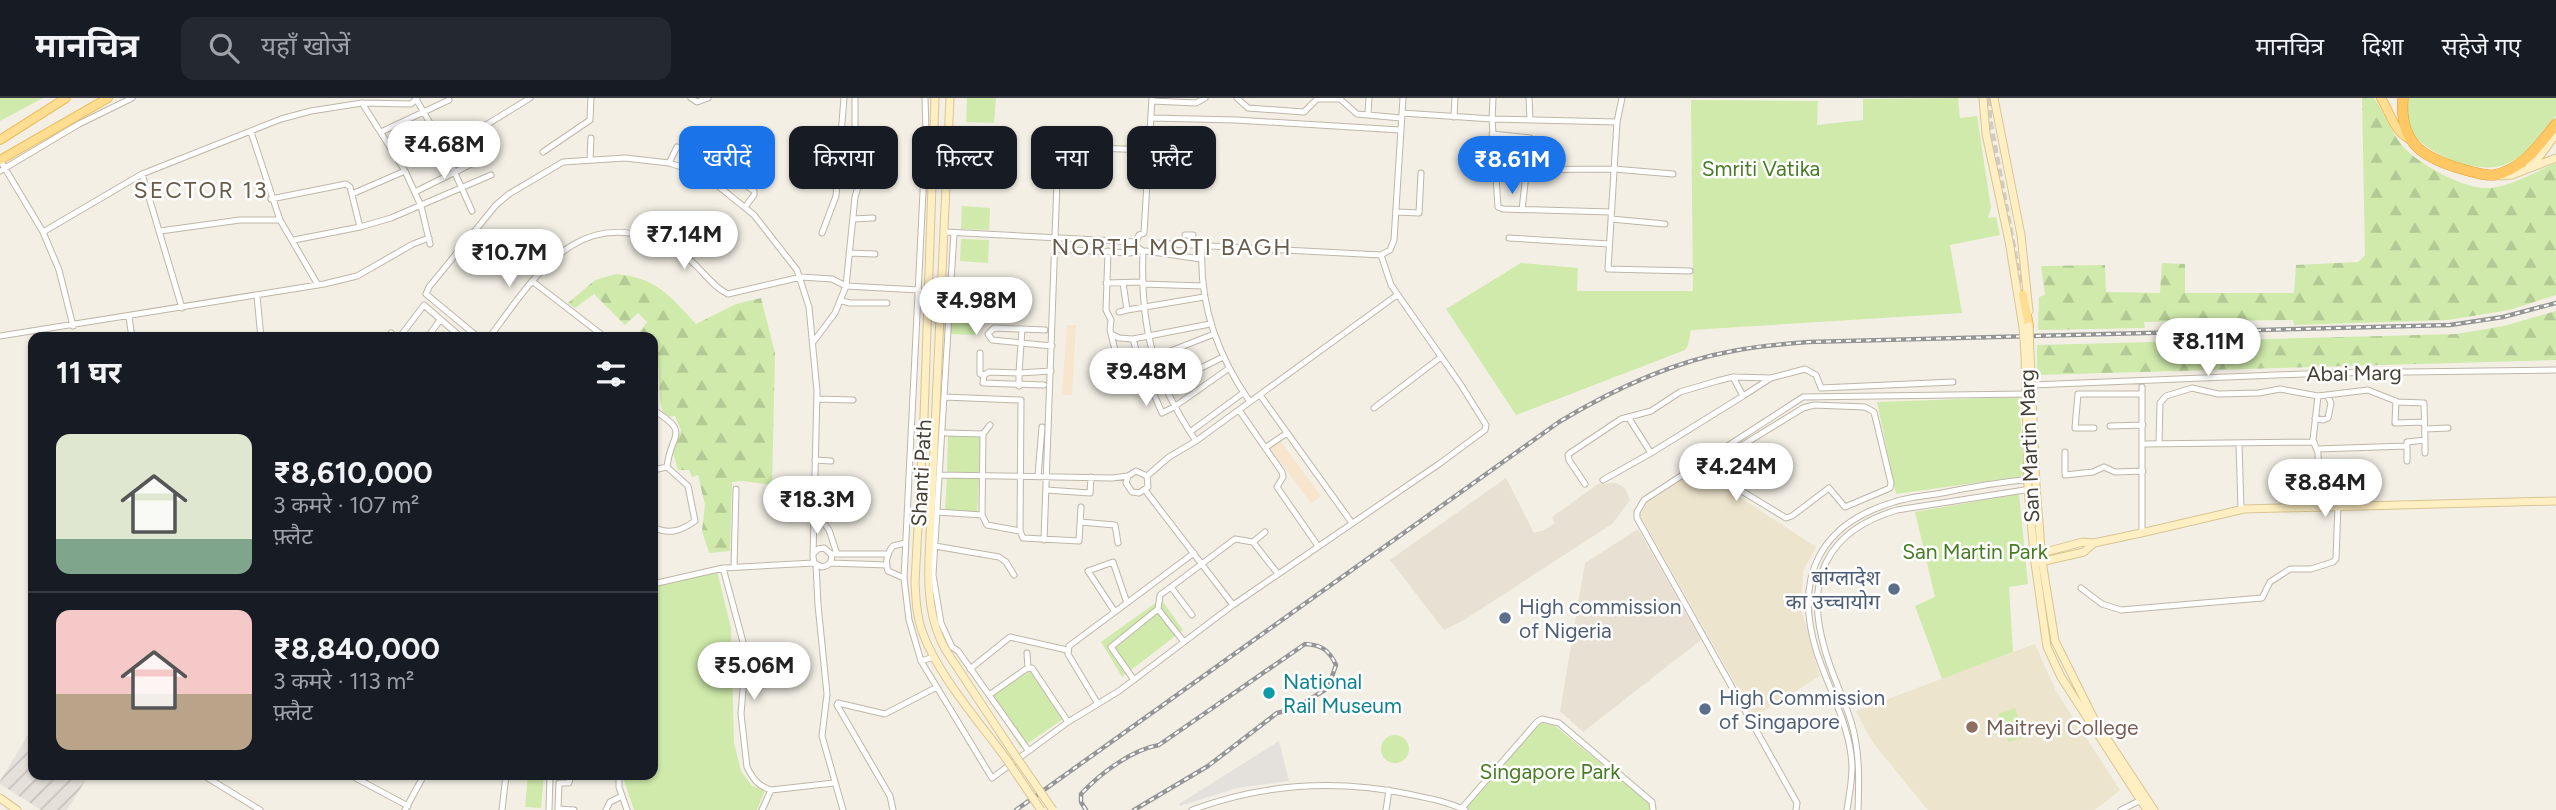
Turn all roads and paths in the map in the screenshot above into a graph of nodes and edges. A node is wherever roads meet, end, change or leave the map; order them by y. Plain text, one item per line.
1 (66, 98) edge
2 (108, 98) edge
3 (132, 98) edge
4 (530, 98) edge
5 (591, 98) edge
6 (691, 98) edge
7 (708, 98) edge
8 (844, 98) edge
9 (855, 98) edge
10 (925, 98) edge
11 (935, 98) edge
12 (950, 98) edge
13 (1205, 98) edge
14 (1237, 98) edge
15 (1317, 98) edge
16 (1340, 98) edge
17 (1368, 98) edge
18 (1403, 98) edge
19 (1455, 98) edge
20 (1493, 98) edge
21 (1529, 98) edge
22 (1622, 98) edge
23 (1983, 98) edge
24 (1994, 98) edge
25 (2381, 98) edge
26 (2403, 98) edge
27 (416, 99) edge
28 (1152, 99) edge
29 (449, 100) dead end
30 (1180, 100) edge
31 (365, 101) edge
32 (425, 113) junction
33 (1368, 115) junction
34 (1401, 115) junction
35 (1454, 117) junction
36 (1150, 118) junction
37 (1492, 119) junction
38 (1530, 120) junction
39 (1617, 122) junction
40 (2556, 124) edge
41 (855, 126) edge
42 (1150, 126) edge
43 (464, 130) dead end
44 (1400, 131) junction
45 (251, 132) junction
46 (381, 132) junction
47 (473, 133) dead end
48 (1492, 134) junction
49 (2556, 134) edge
50 (591, 138) dead end
51 (2410, 139) junction
52 (0, 140) edge
53 (441, 142) junction
54 (2002, 143) junction
55 (1989, 145) junction
56 (677, 147) dead end
57 (1127, 149) edge
58 (543, 152) dead end
59 (2556, 158) edge
60 (481, 159) dead end
61 (590, 160) junction
62 (401, 162) junction
63 (670, 163) junction
64 (1, 165) edge
65 (679, 167) edge
66 (1614, 169) junction
67 (1495, 170) junction
68 (1526, 170) junction
69 (405, 171) junction
70 (455, 172) junction
71 (2518, 172) junction
72 (1421, 173) dead end
73 (142, 174) junction
74 (491, 174) dead end
75 (1672, 174) dead end
76 (2493, 175) junction
77 (462, 188) junction
78 (722, 189) edge
79 (751, 189) edge
80 (856, 189) edge
81 (1147, 189) edge
82 (415, 192) junction
83 (352, 194) junction
84 (271, 199) junction
85 (421, 206) junction
86 (746, 207) junction
87 (1522, 210) junction
88 (471, 211) dead end
89 (1396, 212) junction
90 (1611, 212) junction
91 (873, 218) dead end
92 (280, 219) junction
93 (853, 219) junction
94 (1611, 219) junction
95 (1665, 224) dead end
96 (360, 227) junction
97 (160, 231) junction
98 (43, 232) junction
99 (822, 233) dead end
100 (949, 233) junction
101 (1144, 233) junction
102 (1185, 235) dead end
103 (1193, 235) dead end
104 (1509, 238) dead end
105 (1055, 239) junction
106 (294, 240) junction
107 (1091, 240) junction
108 (1136, 242) junction
109 (1154, 243) junction
110 (1609, 244) junction
111 (1202, 247) junction
112 (1055, 249) junction
113 (1091, 250) junction
114 (1108, 251) junction
115 (1143, 251) junction
116 (849, 253) junction
117 (874, 254) dead end
118 (1381, 255) junction
119 (1201, 259) junction
120 (1690, 271) dead end
121 (801, 277) junction
122 (532, 281) junction
123 (1106, 283) junction
124 (1123, 283) junction
125 (1142, 283) junction
126 (318, 285) junction
127 (846, 286) junction
128 (1203, 286) junction
129 (919, 290) junction
130 (1397, 295) junction
131 (2022, 295) tunnel mouth
132 (257, 296) junction
133 (1205, 297) junction
134 (842, 301) junction
135 (887, 303) dead end
136 (182, 308) junction
137 (1143, 308) junction
138 (1127, 310) junction
139 (1119, 312) dead end
140 (129, 317) junction
141 (440, 320) junction
142 (1210, 324) junction
143 (73, 326) junction
144 (2026, 326) junction
145 (1022, 329) junction
146 (1045, 330) dead end
147 (28, 332) edge
148 (29, 332) edge
149 (131, 332) edge
150 (260, 332) edge
151 (403, 332) edge
152 (431, 332) edge
153 (453, 332) edge
154 (472, 332) edge
155 (494, 332) edge
156 (598, 332) edge
157 (1111, 334) junction
158 (1213, 334) junction
159 (1148, 335) junction
160 (0, 336) edge
161 (1133, 339) junction
162 (814, 341) junction
163 (1021, 343) junction
164 (1052, 346) junction
165 (980, 353) dead end
166 (1223, 357) junction
167 (1441, 357) junction
168 (1154, 359) junction
169 (1228, 369) junction
170 (2556, 370) edge
171 (1051, 372) junction
172 (1019, 373) junction
173 (984, 374) junction
174 (1122, 377) dead end
175 (1733, 377) junction
176 (1771, 378) junction
177 (1953, 382) dead end
178 (1044, 385) dead end
179 (1019, 386) junction
180 (1164, 386) junction
181 (2028, 388) junction
182 (1821, 392) junction
183 (1243, 393) junction
184 (1260, 395) junction
185 (1743, 396) junction
186 (2318, 396) junction
187 (2328, 396) junction
188 (944, 397) junction
189 (817, 400) junction
190 (853, 400) dead end
191 (2396, 401) junction
192 (1250, 402) junction
193 (1174, 407) junction
194 (1374, 408) dead end
195 (1239, 410) junction
196 (658, 413) edge
197 (1628, 417) junction
198 (2315, 418) junction
199 (990, 425) dead end
200 (2143, 425) junction
201 (2425, 425) junction
202 (2110, 426) dead end
203 (1042, 427) dead end
204 (2094, 428) dead end
205 (2448, 428) dead end
206 (1189, 432) junction
207 (946, 433) dead end
208 (1287, 433) junction
209 (983, 434) junction
210 (2425, 440) junction
211 (1196, 441) junction
212 (2314, 442) junction
213 (2239, 443) junction
214 (2143, 444) junction
215 (2159, 444) junction
216 (2407, 446) junction
217 (1265, 448) junction
218 (2317, 449) junction
219 (2065, 452) dead end
220 (1651, 453) junction
221 (2425, 453) dead end
222 (815, 460) junction
223 (831, 461) dead end
224 (1703, 461) junction
225 (2407, 461) dead end
226 (667, 467) junction
227 (1038, 467) junction
228 (1047, 468) junction
229 (658, 469) edge
230 (909, 471) junction
231 (921, 471) junction
232 (1712, 471) junction
233 (2143, 471) junction
234 (936, 475) junction
235 (983, 475) junction
236 (1020, 476) junction
237 (1038, 476) junction
238 (1047, 476) junction
239 (1128, 476) junction
240 (1147, 476) junction
241 (1091, 477) junction
242 (2032, 479) junction
243 (1603, 480) dead end
244 (1586, 484) dead end
245 (736, 489) dead end
246 (2032, 489) junction
247 (1046, 490) junction
248 (1145, 490) junction
249 (1868, 496) junction
250 (1895, 501) junction
251 (2556, 501) edge
252 (2319, 505) junction
253 (2338, 505) junction
254 (813, 507) junction
255 (851, 507) dead end
256 (1081, 507) dead end
257 (2241, 509) junction
258 (1872, 510) junction
259 (1897, 510) junction
260 (937, 512) junction
261 (982, 515) junction
262 (1080, 522) junction
263 (1352, 523) junction
264 (658, 529) edge
265 (1020, 531) junction
266 (1265, 532) dead end
267 (2142, 533) junction
268 (1044, 540) junction
269 (1253, 542) junction
270 (905, 543) junction
271 (1118, 543) dead end
272 (1318, 546) junction
273 (934, 547) junction
274 (1194, 553) junction
275 (813, 554) junction
276 (834, 554) junction
277 (888, 554) junction
278 (2038, 558) junction
279 (1201, 562) junction
280 (830, 563) junction
281 (816, 564) junction
282 (887, 565) junction
283 (734, 567) junction
284 (723, 568) junction
285 (1813, 571) junction
286 (1278, 574) junction
287 (1821, 574) junction
288 (1014, 575) dead end
289 (904, 578) junction
290 (658, 583) edge
291 (1171, 587) junction
292 (2081, 588) dead end
293 (1127, 603) junction
294 (1233, 605) junction
295 (1158, 609) junction
296 (1115, 612) junction
297 (1192, 615) dead end
298 (1184, 642) junction
299 (1824, 647) junction
300 (949, 648) junction
301 (1816, 648) junction
302 (1067, 650) junction
303 (1027, 653) dead end
304 (934, 657) junction
305 (921, 661) junction
306 (1028, 668) junction
307 (970, 669) junction
308 (1134, 680) junction
309 (937, 687) junction
310 (989, 695) junction
311 (1098, 704) junction
312 (1068, 722) junction
313 (1027, 750) junction
314 (211, 780) edge
315 (359, 780) edge
316 (421, 780) edge
317 (505, 780) edge
318 (550, 780) edge
319 (570, 780) edge
320 (620, 780) edge
321 (834, 783) junction
322 (771, 790) junction
323 (1389, 790) junction
324 (622, 796) junction
325 (0, 799) edge
326 (2143, 799) junction
327 (407, 808) edge
328 (1463, 809) edge
329 (17, 810) edge
330 (260, 810) edge
331 (502, 810) edge
332 (549, 810) edge
333 (573, 810) edge
334 (606, 810) edge
335 (627, 810) edge
336 (762, 810) edge
337 (842, 810) edge
338 (893, 810) edge
339 (1041, 810) edge
340 (1053, 810) edge
341 (1192, 810) edge
342 (1385, 810) edge
343 (1653, 810) edge
344 (1796, 810) edge
345 (1847, 810) edge
346 (1858, 810) edge
347 (2120, 810) edge
348 (2147, 810) edge
349 (2154, 810) edge

1 - 52 main road
2 - 64 main road
3 - 64 street
4 - 47 street
5 - 58 street
6 - 7 street
8 - 99 street
9 - 41 street
10 - 129 street
11 - 231 main road, Shanti Path
12 - 100 main road, Shanti Path
13 - 30 street
14 - 15 street
15 - 16 street
16 - 33 street
17 - 33 street
18 - 34 street
19 - 35 street
20 - 37 street
21 - 38 street
22 - 39 street
23 - 55 main road, San Martin Marg
24 - 54 main road, San Martin Marg
25 - 51 main road
26 - 51 highway
27 - 31 street
27 - 32 street
28 - 30 street
28 - 36 street
29 - 32 street
31 - 45 street
31 - 46 street
32 - 46 street
32 - 53 street
33 - 34 street
34 - 35 street
34 - 44 street
35 - 37 street
36 - 42 street
36 - 44 street
37 - 38 street
37 - 48 street
38 - 39 street
39 - 66 street
40 - 76 highway
43 - 53 street
44 - 89 street
45 - 73 street
45 - 84 street
46 - 62 street
48 - 67 street
48 - 68 street
49 - 71 main road
50 - 61 street
51 - 76 highway
53 - 62 street
53 - 70 street
54 - 55 main road
54 - 144 main road, San Martin Marg
55 - 144 main road, San Martin Marg
56 - 63 street
57 - 105 street
59 - 71 main road
60 - 70 street
61 - 63 street
61 - 154 street
62 - 69 street
63 - 65 street
64 - 98 street
66 - 68 street
66 - 75 street
66 - 90 street
67 - 68 street
67 - 87 street
68 - 87 street
69 - 82 street
69 - 83 street
70 - 77 street
70 - 82 street
71 - 76 main road
72 - 89 street
73 - 97 street
73 - 98 street
74 - 77 street
77 - 85 street
77 - 88 street
78 - 86 street
79 - 86 street
80 - 93 street
81 - 101 street
82 - 85 street
83 - 84 street
83 - 96 street
84 - 92 street
85 - 96 street
85 - 126 street
86 - 121 street
87 - 90 street
89 - 118 street
90 - 94 street
91 - 93 street
92 - 97 street
92 - 106 street
93 - 116 street
94 - 95 street
94 - 110 street
96 - 106 street
97 - 136 street
98 - 143 street
100 - 105 street
100 - 188 street
100 - 234 main road, Shanti Path
101 - 108 street
101 - 109 street
102 - 103 street
104 - 110 street
105 - 107 street
105 - 112 street
106 - 126 street
107 - 108 street
107 - 113 street
108 - 115 street
109 - 111 street
109 - 115 street
110 - 120 street
111 - 118 street
111 - 119 street
112 - 113 street
112 - 164 street
113 - 114 street
114 - 115 street
114 - 123 street
115 - 119 street
115 - 125 street
116 - 117 street
116 - 127 street
118 - 130 street
119 - 128 street
121 - 122 street
121 - 127 street
121 - 162 street
122 - 155 street
122 - 156 street
123 - 124 street
123 - 157 street
124 - 125 street
124 - 138 street
125 - 128 street
125 - 137 street
126 - 132 street
127 - 129 street
127 - 134 street
128 - 133 street
129 - 230 street
130 - 167 street
130 - 184 street
131 - 144 main road
132 - 136 street
132 - 150 street
133 - 137 street
133 - 142 street
134 - 135 street
134 - 162 street
136 - 140 street
137 - 138 street
137 - 159 street
138 - 139 street
140 - 143 street
140 - 149 street
141 - 151 street
141 - 152 street
141 - 153 street
142 - 158 street
142 - 159 street
143 - 148 street
144 - 181 main road, San Martin Marg, bridge
145 - 146 street
145 - 163 street
145 - 163 street
147 - 160 street
157 - 161 street
157 - 174 street
158 - 166 street
158 - 168 street
159 - 161 street
159 - 168 street
161 - 168 street
162 - 189 street
163 - 164 street
163 - 172 street
164 - 171 street
165 - 173 street
166 - 169 street
166 - 180 street
167 - 194 street
167 - 263 street
168 - 180 street
169 - 183 street
169 - 193 street
170 - 181 street, Abai Marg
171 - 172 street
171 - 228 street
172 - 173 street
172 - 179 street
173 - 179 street
175 - 176 street
175 - 185 street
175 - 197 street
176 - 182 street
176 - 185 street
177 - 182 street
178 - 179 street
180 - 193 street
180 - 193 street
181 - 182 street, Abai Marg
181 - 242 main road, San Martin Marg
182 - 224 street
183 - 192 street
183 - 206 street
184 - 192 street
184 - 208 street
185 - 220 street
186 - 187 street
186 - 198 street
186 - 215 street
187 - 191 street
187 - 198 street
188 - 234 street
188 - 236 street
189 - 190 street
189 - 222 street
191 - 201 street
191 - 201 street
192 - 195 street
193 - 206 street
195 - 211 street
195 - 217 street
196 - 226 street
197 - 220 street
197 - 244 street
198 - 212 street
199 - 209 street
200 - 202 street
200 - 204 street
200 - 214 street
201 - 205 street
201 - 210 street
203 - 227 street
206 - 211 street
207 - 209 street
208 - 217 street
208 - 263 street
209 - 235 street
210 - 216 street
210 - 221 street
211 - 240 street
212 - 213 street
212 - 218 street
213 - 215 street
213 - 257 street
214 - 215 street
214 - 233 street
216 - 218 street
216 - 225 street
217 - 272 street
218 - 252 street
219 - 233 street
220 - 243 street
222 - 223 street
222 - 254 street
224 - 232 street
224 - 344 street
226 - 229 street
226 - 264 street
227 - 228 street
227 - 237 street
228 - 238 street
230 - 231 street
230 - 270 street
231 - 304 main road, Shanti Path
232 - 249 street
232 - 249 street
233 - 267 street
234 - 235 street
234 - 260 street
234 - 300 main road, Shanti Path
235 - 236 street
235 - 261 street
236 - 237 street
236 - 265 street
237 - 238 street
238 - 241 street
238 - 247 street
239 - 240 street
239 - 241 street
239 - 248 street
240 - 248 street
241 - 247 street
242 - 246 main road, San Martin Marg
242 - 250 street
245 - 283 street
246 - 259 street
246 - 278 main road, San Martin Marg
247 - 268 street
248 - 274 street
249 - 258 street
250 - 258 street
250 - 259 street
251 - 253 main road
252 - 253 main road
252 - 257 main road
253 - 292 street
254 - 255 street
254 - 275 street
254 - 276 street
256 - 262 street
257 - 267 main road
258 - 285 street
259 - 287 street
260 - 261 street
260 - 273 street
261 - 265 street
262 - 268 street
262 - 271 street
263 - 272 street
265 - 268 street
266 - 269 street
267 - 278 main road
269 - 279 street
269 - 286 street
270 - 277 street
270 - 289 street
272 - 286 street
273 - 288 street
273 - 300 street
274 - 279 street
274 - 293 street
275 - 276 street
275 - 281 street
276 - 277 street
276 - 280 street
277 - 282 street
278 - 326 main road, San Martin Marg
279 - 291 street
279 - 294 street
280 - 281 street
280 - 282 street
281 - 283 street
281 - 321 street
282 - 289 street
283 - 284 street
284 - 290 street
284 - 322 street
285 - 287 street
285 - 301 street
286 - 294 street
287 - 299 street
289 - 305 street
291 - 295 street
291 - 297 street
293 - 296 street
293 - 296 street
294 - 298 street
295 - 298 street
295 - 308 street
296 - 302 street
298 - 308 street
299 - 301 street
299 - 346 street
300 - 307 street
300 - 340 main road, Shanti Path, bridge
301 - 345 street
302 - 307 street
302 - 311 street
303 - 306 street
304 - 305 street
304 - 339 main road, Shanti Path, bridge
305 - 309 street
306 - 310 street
306 - 312 street
307 - 310 street
308 - 311 street
309 - 313 street
309 - 338 street
310 - 313 street
311 - 312 street
312 - 313 street
314 - 330 street
315 - 327 street
316 - 327 street
317 - 331 street
318 - 332 street
319 - 333 street
320 - 324 street
321 - 322 street
321 - 337 street
322 - 336 street
323 - 328 street
323 - 341 street
323 - 342 street
324 - 334 street
324 - 335 street
325 - 329 main road
326 - 347 street
326 - 348 main road, San Martin Marg
326 - 349 main road, San Martin Marg
328 - 343 street

